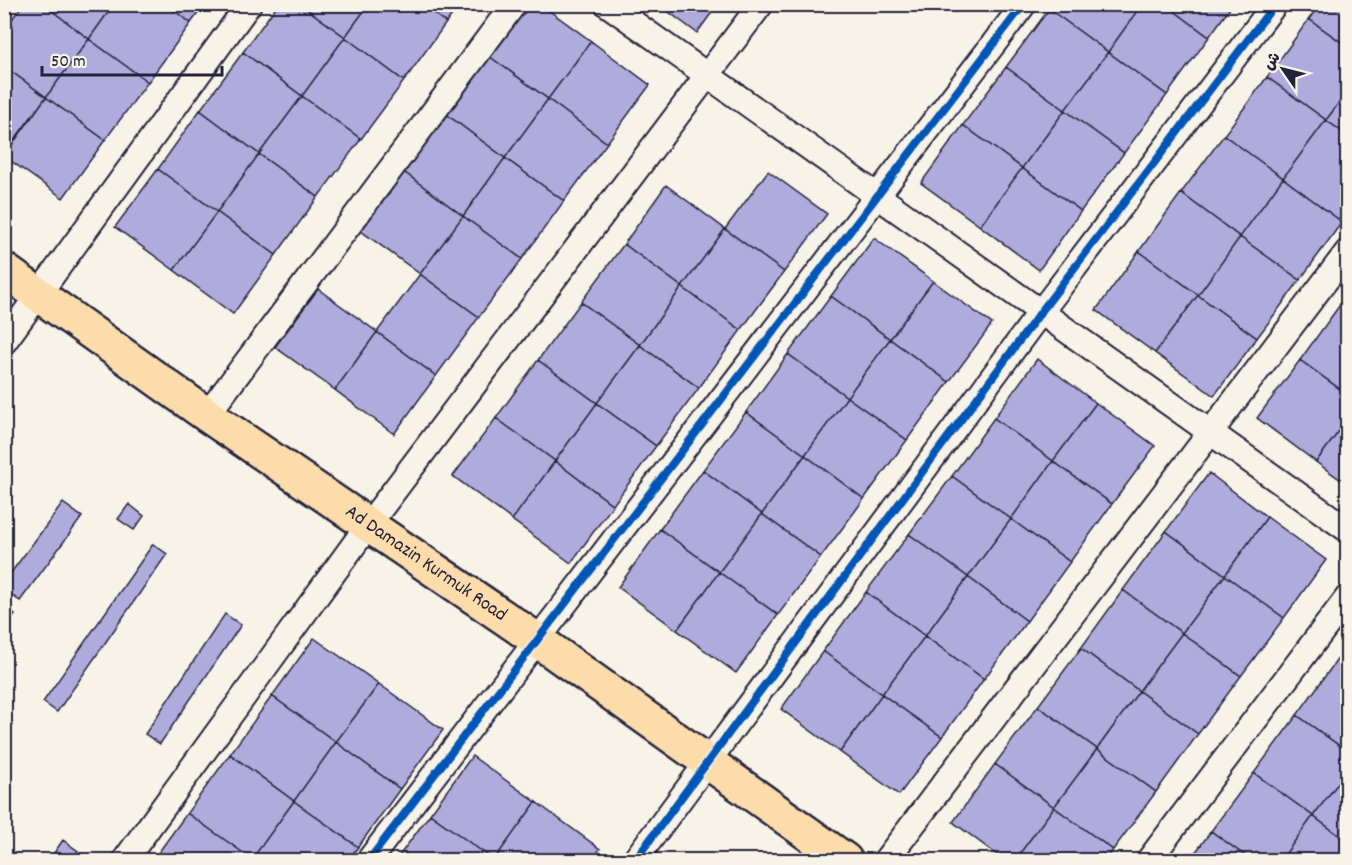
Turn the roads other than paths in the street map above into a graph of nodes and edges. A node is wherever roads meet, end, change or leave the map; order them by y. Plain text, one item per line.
1 (249, 4) edge
2 (513, 4) edge
3 (607, 4) edge
4 (761, 4) edge
5 (1024, 4) edge
6 (1275, 4) edge
7 (708, 74) junction
8 (878, 197) junction
9 (1347, 251) edge
10 (4, 270) edge
11 (40, 294) junction
12 (1040, 312) junction
13 (4, 342) edge
14 (207, 415) junction
15 (1208, 434) junction
16 (369, 524) junction
17 (1347, 530) edge
18 (1347, 597) edge
19 (537, 640) junction
20 (708, 764) junction
21 (125, 861) edge
22 (369, 861) edge
23 (635, 861) edge
24 (845, 861) edge
25 (886, 861) edge
26 (1149, 861) edge

1 - 11 street
2 - 14 street
3 - 7 street
4 - 7 street
5 - 8 street
6 - 12 street
7 - 8 street
7 - 16 street
8 - 12 street
8 - 19 street
9 - 15 street
10 - 11 highway, Ad Damazin Kurmuk Road
11 - 13 street
11 - 14 highway, Ad Damazin Kurmuk Road
12 - 15 street
12 - 20 street
14 - 16 highway, Ad Damazin Kurmuk Road
15 - 17 street
15 - 25 street
16 - 19 highway, Ad Damazin Kurmuk Road
16 - 21 street
18 - 26 street
19 - 20 highway, Ad Damazin Kurmuk Road
19 - 22 street
20 - 23 street
20 - 24 highway, Ad Damazin Kurmuk Road

